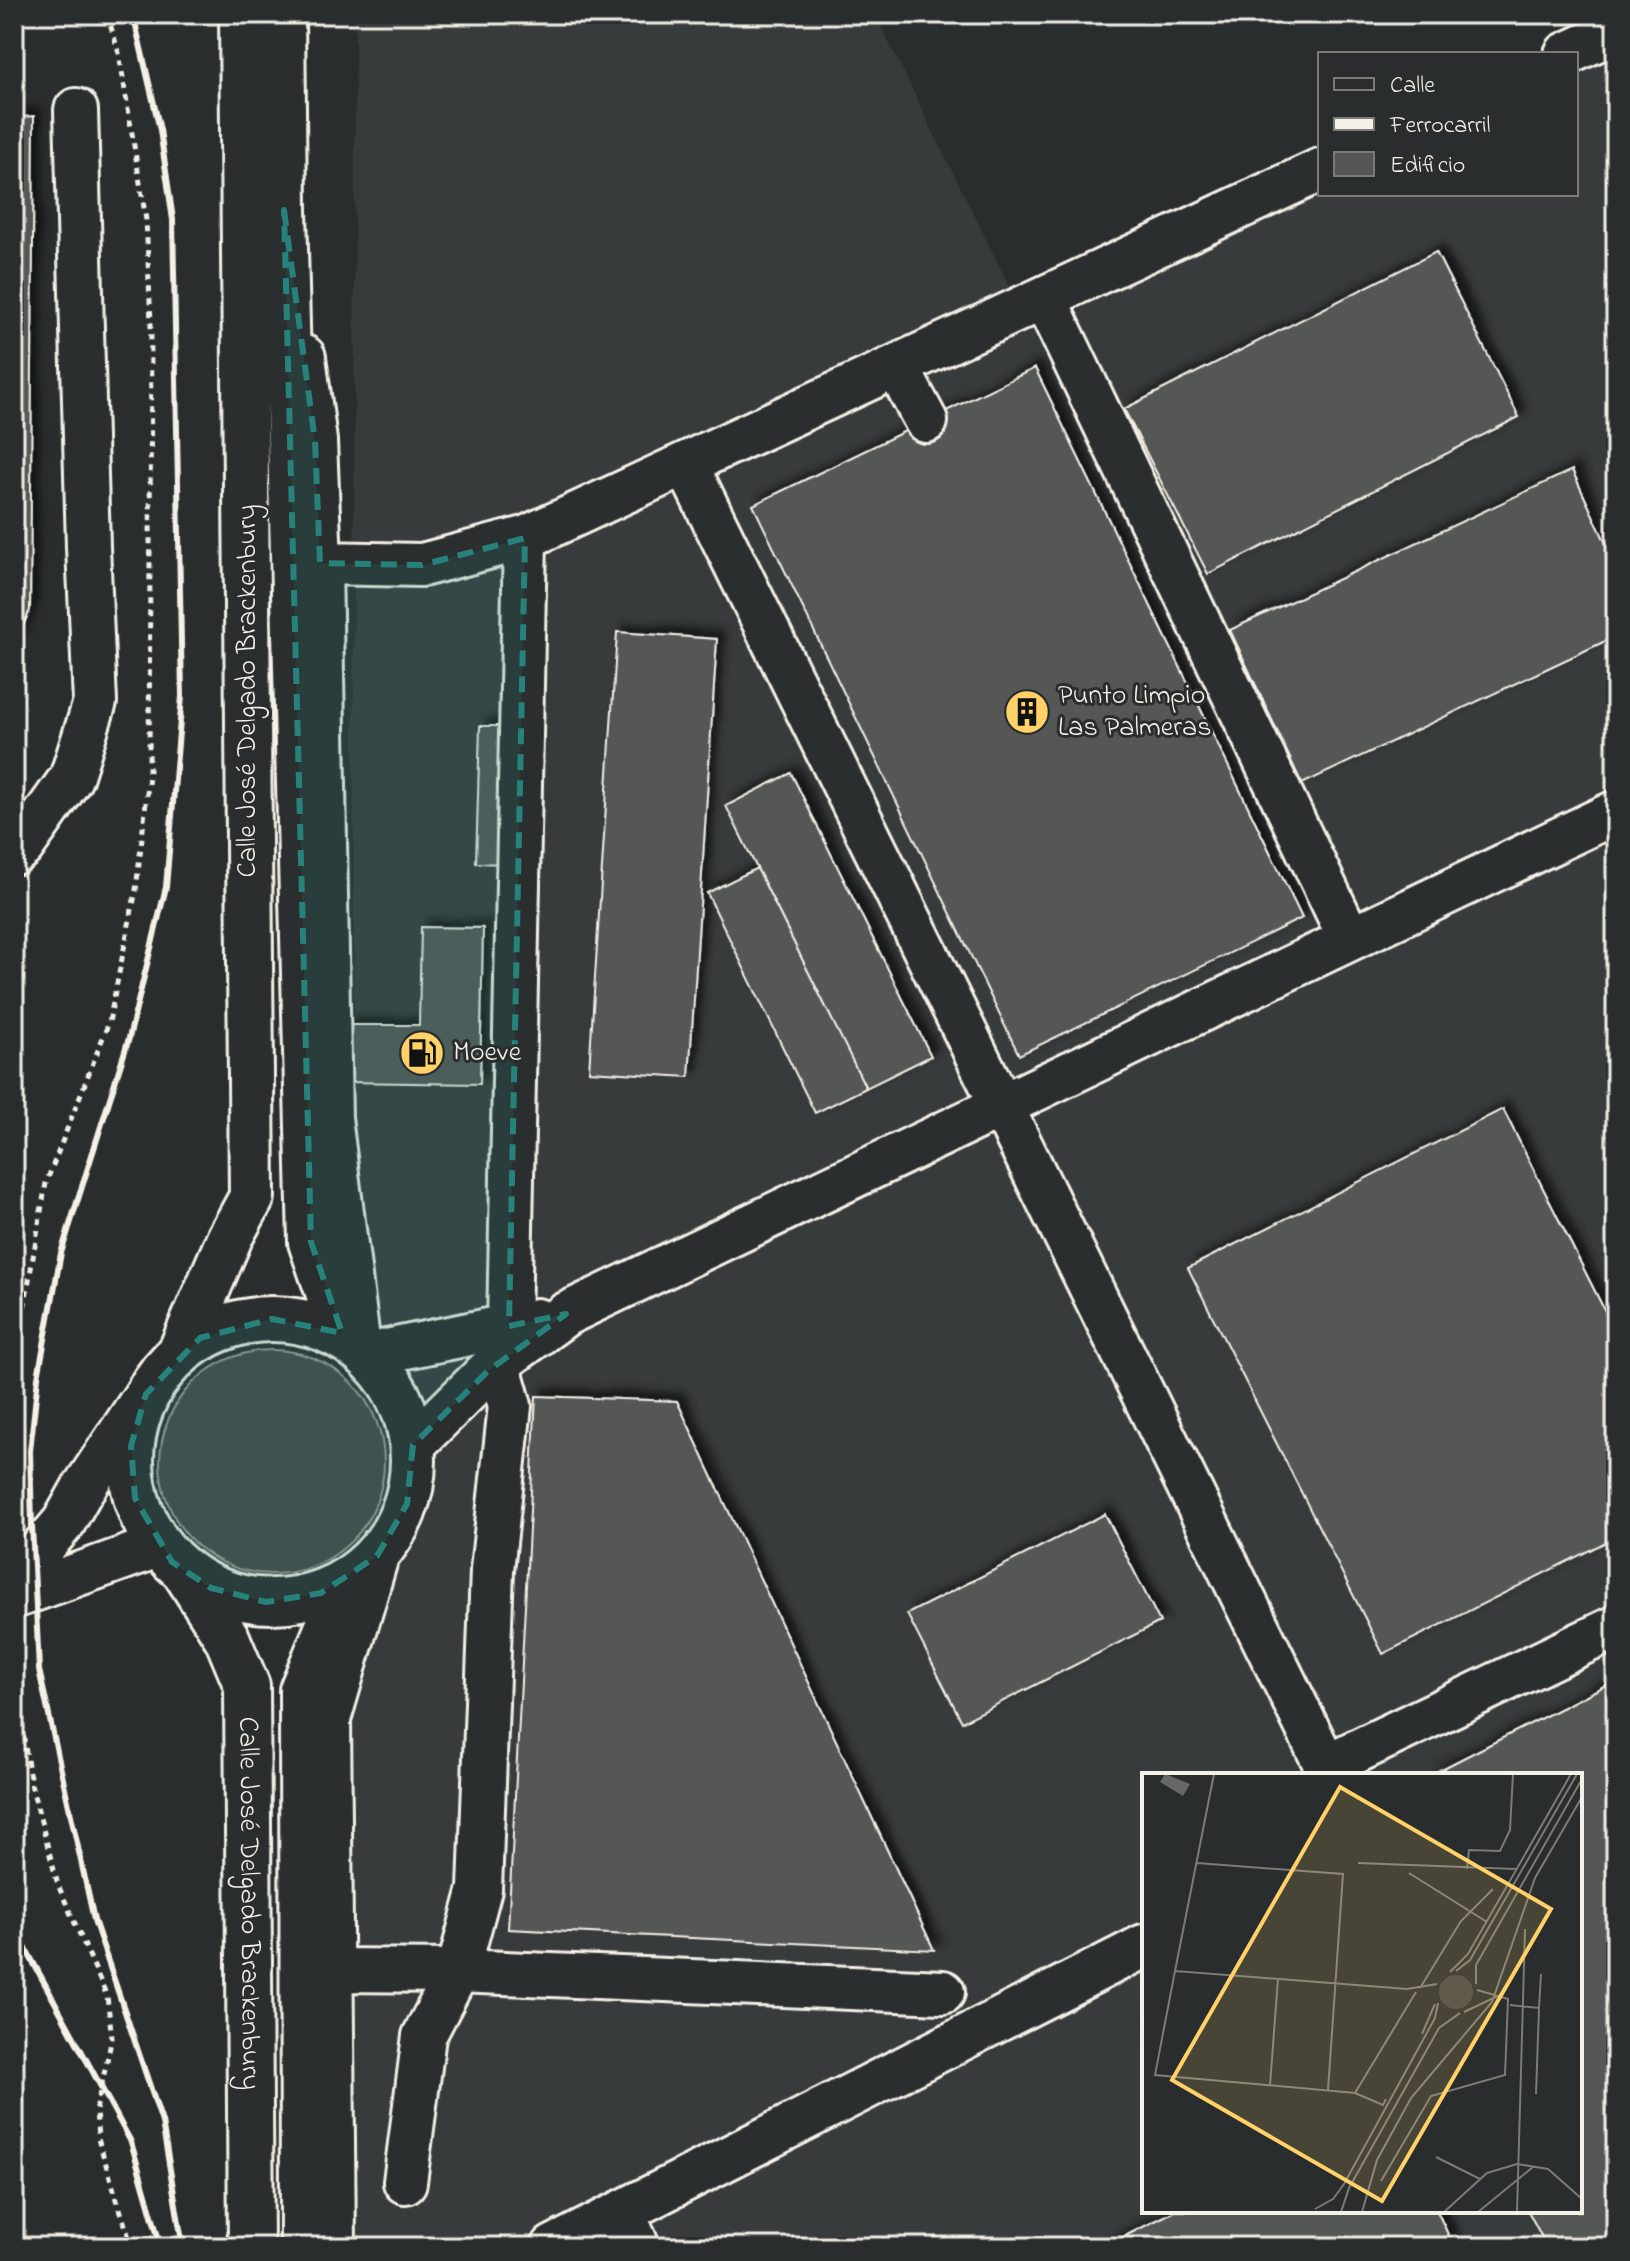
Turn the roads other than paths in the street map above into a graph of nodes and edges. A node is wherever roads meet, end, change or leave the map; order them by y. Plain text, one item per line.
1 (242, 14) edge
2 (282, 14) edge
3 (1616, 31) edge
4 (1570, 52) edge
5 (76, 110) dead end
6 (1318, 171) edge
7 (284, 210) junction
8 (1045, 299) junction
9 (897, 367) junction
10 (926, 421) dead end
11 (686, 464) junction
12 (525, 538) junction
13 (320, 563) junction
14 (1616, 812) edge
15 (14, 853) edge
16 (1350, 939) junction
17 (1002, 1104) junction
18 (504, 1345) junction
19 (357, 1347) junction
20 (170, 1362) junction
21 (413, 1445) junction
22 (173, 1560) junction
23 (362, 1568) junction
24 (14, 1581) edge
25 (14, 1597) edge
26 (1616, 1627) edge
27 (1142, 1947) edge
28 (331, 1970) junction
29 (458, 1971) junction
30 (943, 1992) dead end
31 (405, 2182) dead end
32 (630, 2230) edge
33 (251, 2247) edge
34 (303, 2247) edge
35 (334, 2247) edge
36 (553, 2247) edge

1 - 20 main road, Calle José Delgado Brackenbury
2 - 7 main road, Calle José Delgado Brackenbury
3 - 4 street
5 - 15 street
6 - 8 street
7 - 13 street
7 - 19 main road, Calle José Delgado Brackenbury
8 - 9 street
8 - 16 street
9 - 10 street
9 - 11 street
11 - 12 street
11 - 17 street
12 - 13 street
12 - 18 street
13 - 19 street
14 - 16 street
16 - 17 street
17 - 18 street
17 - 26 street
18 - 19 street
18 - 21 street
18 - 29 street
19 - 20 main road
19 - 21 main road
20 - 22 main road
20 - 24 street
21 - 23 main road
22 - 23 main road
22 - 25 street
22 - 33 main road, Calle José Delgado Brackenbury
23 - 28 street
23 - 34 main road, Calle José Delgado Brackenbury
27 - 32 street
28 - 29 street
28 - 35 street
29 - 30 street
29 - 31 street
32 - 36 street

